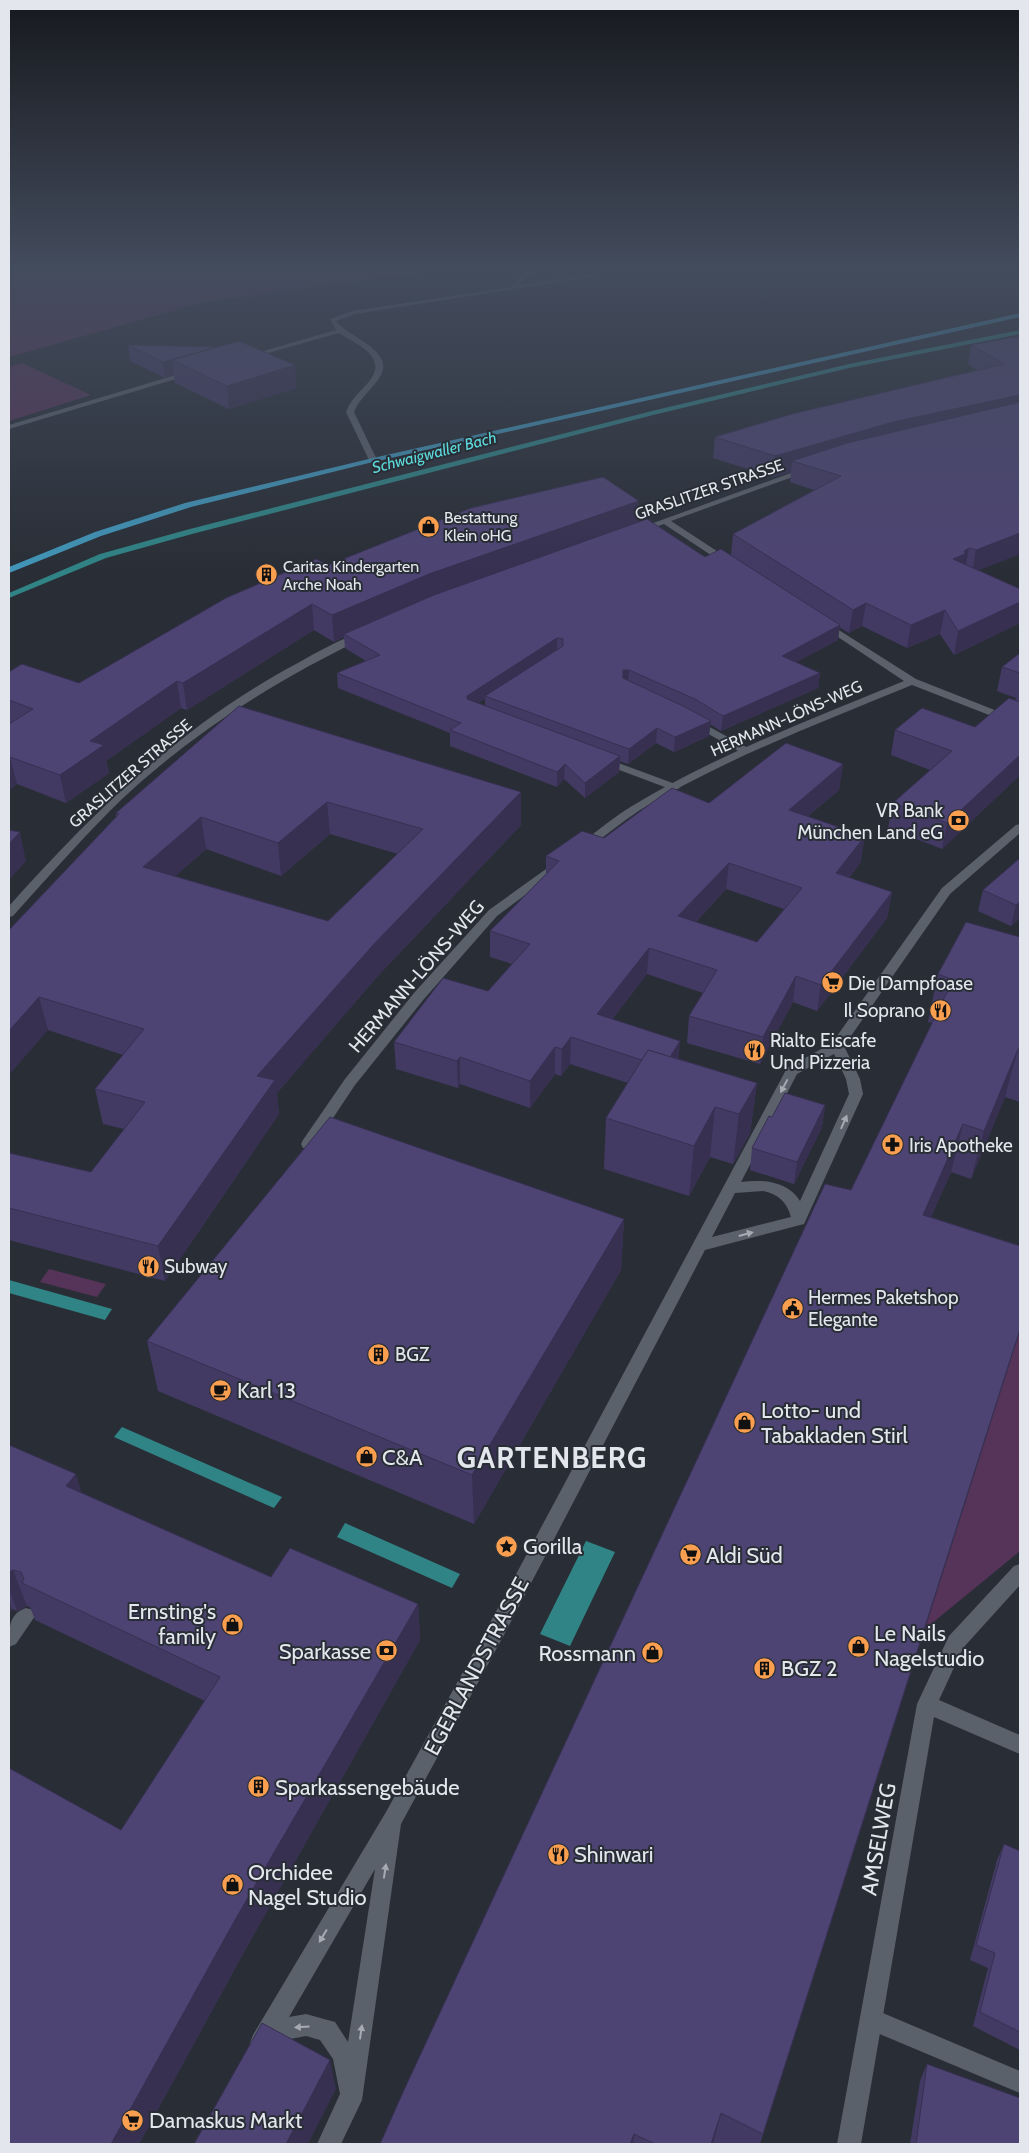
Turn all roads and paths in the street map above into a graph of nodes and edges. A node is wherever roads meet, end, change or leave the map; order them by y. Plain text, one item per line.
1 (196, 371) edge
2 (379, 371) edge
3 (768, 371) edge
4 (9, 426) edge
5 (373, 460) junction
6 (818, 467) edge
7 (665, 521) junction
8 (628, 534) edge
9 (737, 568) edge
10 (9, 570) edge
11 (818, 620) edge
12 (372, 631) edge
13 (912, 681) junction
14 (680, 714) edge
15 (1020, 724) edge
16 (746, 751) junction
17 (592, 756) edge
18 (674, 787) junction
19 (1020, 827) edge
20 (9, 912) edge
21 (837, 1046) junction
22 (308, 1144) edge
23 (729, 1189) junction
24 (800, 1220) junction
25 (699, 1246) junction
26 (1020, 1572) edge
27 (26, 1616) edge
28 (9, 1638) edge
29 (927, 1704) junction
30 (1020, 1745) edge
31 (393, 1819) junction
32 (871, 2019) junction
33 (267, 2032) junction
34 (252, 2058) edge
35 (1020, 2082) edge
36 (351, 2100) junction
37 (328, 2144) edge
38 (849, 2144) edge

1 - 4 street
2 - 5 street
3 - 5 main road
5 - 10 main road
6 - 7 street, GRASLITZER STRASSE
7 - 8 street, GRASLITZER STRASSE
7 - 9 street
11 - 13 street
12 - 20 street, GRASLITZER STRASSE
13 - 15 street
13 - 16 street, HERMANN-LÖNS-WEG
14 - 16 street
16 - 18 street, HERMANN-LÖNS-WEG
17 - 18 street
18 - 22 street, HERMANN-LÖNS-WEG
19 - 21 street, EGERLANDSTRASSE
21 -> 23 street, EGERLANDSTRASSE
24 -> 21 street
23 - 24 street
23 - 25 street, EGERLANDSTRASSE
25 -> 24 street
25 - 31 street, EGERLANDSTRASSE
26 - 29 street, AMSELWEG
27 - 28 street
29 - 30 street
29 - 32 street, AMSELWEG
31 -> 33 street, EGERLANDSTRASSE
36 -> 31 street, EGERLANDSTRASSE
32 - 35 street
32 - 38 street, AMSELWEG
33 - 34 street, EGERLANDSTRASSE
36 -> 33 street
36 - 37 street, EGERLANDSTRASSE

